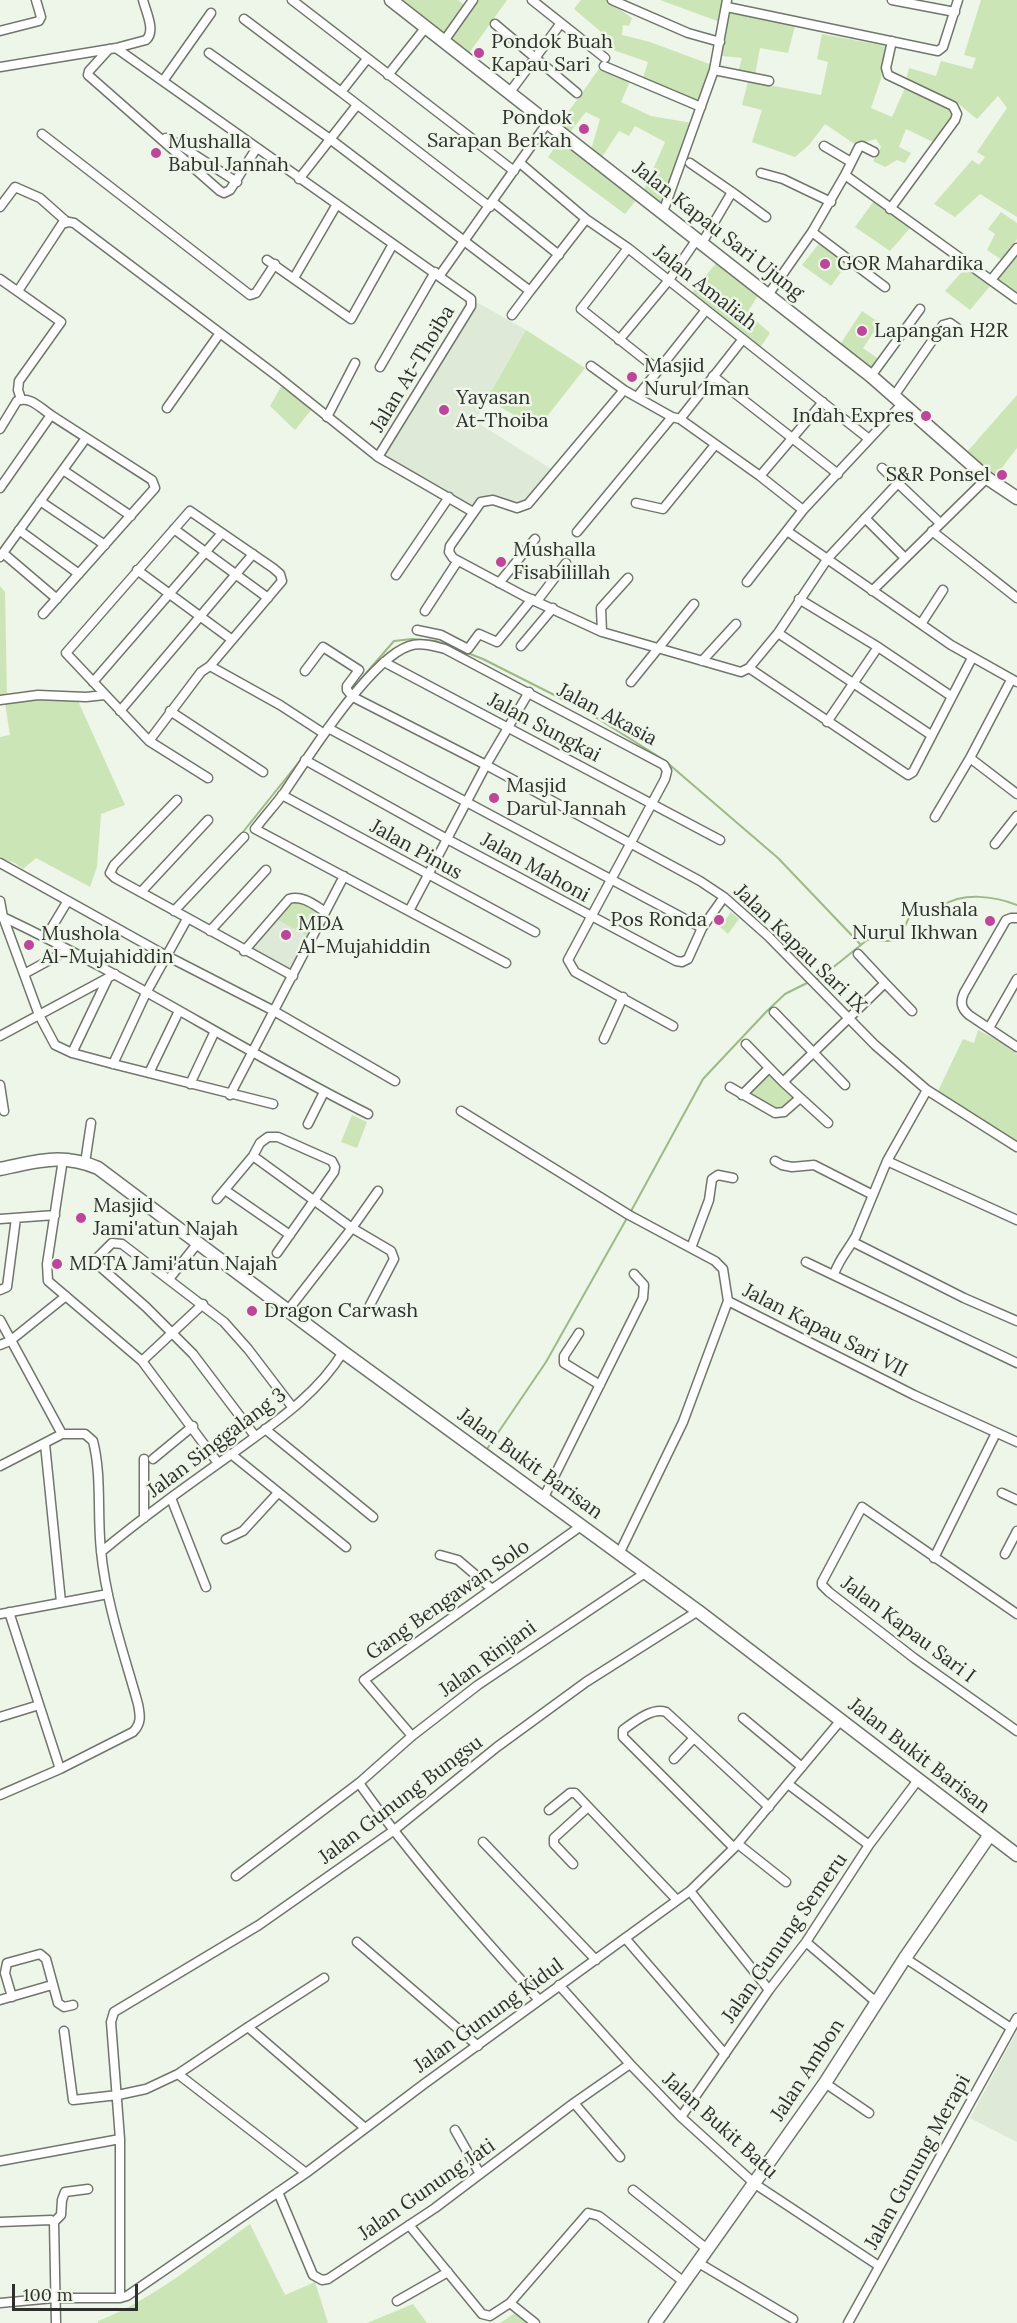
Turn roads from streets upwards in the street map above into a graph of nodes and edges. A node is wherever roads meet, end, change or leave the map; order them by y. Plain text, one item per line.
1 (36, 0) edge
2 (143, 0) edge
3 (292, 0) edge
4 (391, 0) edge
5 (473, 0) edge
6 (532, 0) edge
7 (612, 0) edge
8 (892, 0) edge
9 (958, 0) edge
10 (727, 3) edge
11 (955, 12) junction
12 (211, 13) dead end
13 (244, 19) dead end
14 (561, 23) junction
15 (495, 24) dead end
16 (426, 27) junction
17 (0, 29) edge
18 (444, 41) junction
19 (892, 41) junction
20 (720, 42) junction
21 (112, 49) junction
22 (209, 53) dead end
23 (536, 58) junction
24 (367, 59) junction
25 (0, 67) edge
26 (714, 70) junction
27 (388, 75) junction
28 (163, 81) junction
29 (769, 81) dead end
30 (341, 92) junction
31 (510, 92) junction
32 (578, 93) dead end
33 (357, 105) junction
34 (701, 107) junction
35 (548, 122) junction
36 (42, 134) dead end
37 (157, 134) junction
38 (330, 139) junction
39 (824, 146) dead end
40 (256, 149) junction
41 (874, 152) dead end
42 (203, 160) junction
43 (851, 162) junction
44 (520, 163) junction
45 (690, 163) dead end
46 (196, 169) junction
47 (514, 171) junction
48 (761, 174) dead end
49 (845, 175) junction
50 (299, 179) junction
51 (237, 182) junction
52 (732, 192) junction
53 (831, 202) junction
54 (337, 204) junction
55 (491, 205) junction
56 (0, 207) edge
57 (891, 209) junction
58 (663, 212) junction
59 (766, 217) dead end
60 (586, 219) junction
61 (66, 222) junction
62 (812, 232) junction
63 (466, 241) junction
64 (700, 241) junction
65 (393, 244) junction
66 (628, 248) junction
67 (1017, 248) edge
68 (559, 255) junction
69 (438, 274) junction
70 (294, 278) junction
71 (0, 279) edge
72 (669, 280) junction
73 (991, 280) junction
74 (885, 287) dead end
75 (18, 291) junction
76 (530, 291) junction
77 (768, 295) junction
78 (1017, 299) edge
79 (920, 309) dead end
80 (706, 310) junction
81 (512, 315) dead end
82 (957, 328) dead end
83 (220, 333) junction
84 (743, 339) junction
85 (619, 340) junction
86 (355, 363) dead end
87 (591, 366) dead end
88 (380, 367) dead end
89 (658, 370) junction
90 (713, 376) junction
91 (871, 376) junction
92 (624, 390) junction
93 (637, 397) junction
94 (21, 399) junction
95 (898, 400) junction
96 (824, 402) junction
97 (167, 408) dead end
98 (51, 415) junction
99 (327, 417) junction
100 (676, 418) junction
101 (0, 429) edge
102 (86, 438) junction
103 (792, 438) junction
104 (869, 439) junction
105 (715, 445) junction
106 (378, 457) junction
107 (882, 468) dead end
108 (63, 470) junction
109 (838, 474) junction
110 (760, 476) junction
111 (987, 478) junction
112 (898, 483) junction
113 (0, 488) edge
114 (449, 497) junction
115 (1017, 497) edge
116 (40, 501) junction
117 (636, 503) dead end
118 (803, 510) junction
119 (473, 512) junction
120 (131, 516) junction
121 (865, 518) junction
122 (940, 523) junction
123 (174, 529) junction
124 (19, 530) junction
125 (787, 531) junction
126 (932, 531) junction
127 (222, 532) junction
128 (577, 532) dead end
129 (535, 539) dead end
130 (105, 545) junction
131 (205, 553) junction
132 (253, 554) junction
133 (2, 555) edge
134 (828, 558) junction
135 (906, 558) junction
136 (457, 562) junction
137 (566, 563) dead end
138 (138, 570) junction
139 (79, 574) junction
140 (236, 574) junction
141 (396, 575) dead end
142 (628, 578) dead end
143 (747, 582) dead end
144 (499, 583) junction
145 (943, 590) dead end
146 (872, 591) junction
147 (169, 594) junction
148 (268, 598) junction
149 (1017, 598) edge
150 (57, 599) junction
151 (799, 599) junction
152 (534, 600) junction
153 (694, 604) dead end
154 (553, 608) junction
155 (425, 611) dead end
156 (44, 614) dead end
157 (199, 618) junction
158 (736, 624) dead end
159 (921, 624) junction
160 (417, 630) dead end
161 (602, 632) junction
162 (778, 633) junction
163 (231, 639) junction
164 (521, 646) dead end
165 (878, 647) junction
166 (657, 648) junction
167 (972, 658) junction
168 (702, 661) junction
169 (384, 662) junction
170 (210, 666) junction
171 (749, 668) junction
172 (305, 671) dead end
173 (1014, 681) edge
174 (93, 682) junction
175 (631, 682) dead end
176 (852, 682) junction
177 (529, 692) junction
178 (105, 695) junction
179 (951, 696) junction
180 (353, 697) junction
181 (0, 700) edge
182 (120, 711) junction
183 (170, 711) junction
184 (827, 722) junction
185 (507, 727) junction
186 (324, 730) junction
187 (931, 735) junction
188 (149, 741) junction
189 (970, 758) junction
190 (305, 760) junction
191 (486, 765) junction
192 (263, 772) dead end
193 (208, 778) dead end
194 (1017, 794) edge
195 (282, 795) junction
196 (177, 800) dead end
197 (467, 804) junction
198 (653, 804) junction
199 (1017, 816) edge
200 (935, 817) dead end
201 (208, 820) dead end
202 (244, 837) dead end
203 (447, 839) junction
204 (720, 840) dead end
205 (631, 844) junction
206 (995, 844) dead end
207 (0, 863) edge
208 (266, 870) dead end
209 (428, 875) junction
210 (344, 876) junction
211 (610, 880) junction
212 (141, 892) junction
213 (724, 897) junction
214 (0, 901) edge
215 (67, 902) junction
216 (324, 910) junction
217 (409, 910) junction
218 (174, 911) junction
219 (590, 916) junction
220 (3, 917) junction
221 (1017, 918) edge
222 (187, 919) junction
223 (702, 928) junction
224 (210, 931) junction
225 (535, 932) dead end
226 (46, 937) junction
227 (68, 950) junction
228 (244, 951) junction
229 (858, 954) dead end
230 (165, 955) junction
231 (506, 963) dead end
232 (24, 974) junction
233 (115, 974) junction
234 (292, 976) junction
235 (107, 980) junction
236 (1017, 980) edge
237 (885, 983) junction
238 (146, 993) junction
239 (623, 997) junction
240 (179, 1011) junction
241 (274, 1011) junction
242 (912, 1011) dead end
243 (774, 1012) dead end
244 (39, 1015) junction
245 (848, 1018) junction
246 (673, 1026) dead end
247 (989, 1028) junction
248 (215, 1031) junction
249 (0, 1035) edge
250 (604, 1040) dead end
251 (746, 1044) dead end
252 (1017, 1047) edge
253 (253, 1051) junction
254 (72, 1053) junction
255 (812, 1054) junction
256 (112, 1064) junction
257 (769, 1068) junction
258 (150, 1073) junction
259 (395, 1081) dead end
260 (783, 1082) junction
261 (0, 1084) edge
262 (190, 1084) junction
263 (845, 1085) dead end
264 (730, 1087) dead end
265 (927, 1090) junction
266 (324, 1092) junction
267 (230, 1095) junction
268 (742, 1095) junction
269 (800, 1098) junction
270 (273, 1104) dead end
271 (4, 1111) dead end
272 (461, 1111) dead end
273 (368, 1114) dead end
274 (91, 1123) dead end
275 (828, 1123) dead end
276 (308, 1124) dead end
277 (1017, 1147) edge
278 (253, 1156) junction
279 (63, 1159) junction
280 (775, 1161) dead end
281 (888, 1161) junction
282 (85, 1163) junction
283 (0, 1169) edge
284 (733, 1178) dead end
285 (225, 1190) junction
286 (378, 1191) dead end
287 (873, 1195) junction
288 (217, 1199) dead end
289 (315, 1200) junction
290 (55, 1215) junction
291 (16, 1218) junction
292 (0, 1219) edge
293 (1017, 1220) edge
294 (352, 1228) junction
295 (290, 1235) junction
296 (853, 1242) junction
297 (197, 1244) junction
298 (691, 1248) junction
299 (277, 1253) dead end
300 (806, 1262) dead end
301 (634, 1274) dead end
302 (834, 1274) junction
303 (169, 1279) junction
304 (0, 1290) edge
305 (66, 1296) junction
306 (728, 1302) junction
307 (202, 1304) junction
308 (370, 1305) dead end
309 (289, 1309) junction
310 (0, 1320) edge
311 (1017, 1321) edge
312 (173, 1333) junction
313 (579, 1333) dead end
314 (10, 1341) junction
315 (0, 1345) edge
316 (343, 1352) junction
317 (1016, 1360) edge
318 (142, 1361) junction
319 (600, 1385) junction
320 (293, 1408) junction
321 (193, 1426) junction
322 (265, 1429) junction
323 (996, 1433) junction
324 (62, 1434) junction
325 (255, 1436) junction
326 (45, 1443) junction
327 (1017, 1443) edge
328 (231, 1454) junction
329 (218, 1463) junction
330 (0, 1466) edge
331 (1002, 1492) dead end
332 (277, 1494) junction
333 (544, 1497) junction
334 (171, 1498) junction
335 (1017, 1500) edge
336 (373, 1517) dead end
337 (144, 1518) junction
338 (581, 1526) junction
339 (1017, 1531) edge
340 (226, 1539) dead end
341 (346, 1547) dead end
342 (101, 1552) junction
343 (619, 1554) junction
344 (1005, 1554) dead end
345 (440, 1555) dead end
346 (934, 1558) junction
347 (645, 1573) junction
348 (206, 1587) dead end
349 (492, 1589) junction
350 (108, 1594) junction
351 (61, 1602) junction
352 (698, 1611) junction
353 (5, 1613) edge
354 (1017, 1614) edge
355 (39, 1705) junction
356 (0, 1717) edge
357 (743, 1718) dead end
358 (840, 1720) junction
359 (1017, 1731) edge
360 (412, 1736) junction
361 (694, 1738) junction
362 (674, 1760) dead end
363 (802, 1767) junction
364 (60, 1769) junction
365 (918, 1780) junction
366 (358, 1783) junction
367 (788, 1784) junction
368 (0, 1795) edge
369 (588, 1807) junction
370 (770, 1807) junction
371 (549, 1810) dead end
372 (393, 1831) junction
373 (989, 1836) junction
374 (483, 1842) dead end
375 (869, 1845) junction
376 (736, 1846) junction
377 (1017, 1855) edge
378 (573, 1864) dead end
379 (236, 1876) dead end
380 (786, 1882) dead end
381 (690, 1892) junction
382 (677, 1900) junction
383 (625, 1938) junction
384 (357, 1942) dead end
385 (806, 1942) junction
386 (905, 1958) junction
387 (596, 1960) junction
388 (324, 1978) dead end
389 (52, 1985) junction
390 (559, 1985) junction
391 (4, 1987) edge
392 (769, 1990) junction
393 (12, 1997) junction
394 (0, 2000) edge
395 (540, 2000) junction
396 (876, 2002) junction
397 (73, 2005) dead end
398 (1017, 2018) edge
399 (248, 2027) junction
400 (1011, 2028) junction
401 (64, 2031) dead end
402 (478, 2046) junction
403 (725, 2054) junction
404 (630, 2064) junction
405 (178, 2073) junction
406 (825, 2083) junction
407 (118, 2095) junction
408 (574, 2103) junction
409 (869, 2113) dead end
410 (681, 2117) junction
411 (365, 2128) junction
412 (455, 2130) dead end
413 (120, 2139) junction
414 (620, 2157) dead end
415 (0, 2161) edge
416 (306, 2173) junction
417 (480, 2174) junction
418 (755, 2184) junction
419 (88, 2189) dead end
420 (633, 2190) dead end
421 (278, 2192) junction
422 (0, 2222) edge
423 (54, 2222) junction
424 (409, 2225) junction
425 (707, 2249) junction
426 (698, 2262) junction
427 (879, 2266) junction
428 (448, 2272) junction
429 (684, 2282) junction
430 (54, 2298) junction
431 (120, 2298) junction
432 (397, 2301) dead end
433 (0, 2303) edge
434 (510, 2303) junction
435 (793, 2319) dead end
436 (56, 2323) edge
437 (535, 2323) edge
438 (655, 2323) edge
439 (848, 2323) edge

1 - 17 street
2 - 21 street
3 - 24 street
4 - 16 street, Jalan Kapau Sari Ujung
5 - 18 street
6 - 14 street
7 - 20 street
8 - 11 street
9 - 11 street
10 - 19 street
10 - 20 street
11 - 19 street
12 - 28 street
13 - 30 street
14 - 23 street
14 - 34 street
15 - 23 street
16 - 18 street, Jalan Kapau Sari Ujung
16 - 27 street
18 - 31 street, Jalan Kapau Sari Ujung
19 - 57 street
20 - 26 street
21 - 25 street
21 - 28 street
21 - 37 street
22 - 38 street
23 - 31 street
23 - 32 street
24 - 27 street
24 - 30 street
26 - 29 street
26 - 34 street
27 - 47 street
28 - 40 street
30 - 33 street
31 - 35 street, Jalan Kapau Sari Ujung
33 - 38 street
33 - 55 street
34 - 58 street
35 - 44 street
35 - 58 street, Jalan Kapau Sari Ujung
36 - 70 street
37 - 42 street
37 - 46 street
38 - 50 street
38 - 63 street
39 - 43 street
40 - 50 street
40 - 51 street
41 - 43 street
42 - 46 street
42 - 51 street
43 - 49 street
44 - 47 street
44 - 60 street, Jalan Amaliah
45 - 52 street
46 - 51 street
47 - 55 street
48 - 53 street
49 - 53 street
49 - 57 street
50 - 54 street
52 - 59 street
52 - 64 street
53 - 62 street
54 - 65 street
54 - 70 street
55 - 63 street
55 - 68 street
56 - 61 street
57 - 73 street
58 - 64 street, Jalan Kapau Sari Ujung
60 - 66 street, Jalan Amaliah
60 - 68 street
61 - 75 street
61 - 83 street
62 - 74 street
62 - 77 street
63 - 69 street
63 - 76 street
64 - 72 street
64 - 77 street, Jalan Kapau Sari Ujung
65 - 69 street
65 - 70 street
66 - 72 street, Jalan Amaliah
66 - 85 street
67 - 73 street
68 - 76 street
69 - 88 street
69 - 106 street, Jalan At-Thoiba
71 - 75 street
72 - 80 street, Jalan Amaliah
72 - 85 street
73 - 78 street
75 - 94 street
76 - 81 street
77 - 91 street, Jalan Kapau Sari Ujung
79 - 91 street
80 - 84 street, Jalan Amaliah
80 - 89 street
82 - 95 street
83 - 97 street
83 - 99 street
84 - 90 street
84 - 96 street, Jalan Amaliah
85 - 89 street
86 - 99 street
87 - 92 street
89 - 93 street
90 - 100 street
90 - 103 street
91 - 95 street, Jalan Kapau Sari Ujung
92 - 93 street
92 - 119 street
93 - 100 street
94 - 98 street
94 - 101 street
95 - 104 street
95 - 111 street, Jalan Kapau Sari Ujung
96 - 103 street
96 - 104 street, Jalan Amaliah
98 - 102 street
98 - 113 street
99 - 106 street
100 - 105 street
100 - 128 street
102 - 108 street
102 - 120 street
103 - 109 street
103 - 110 street
104 - 109 street
105 - 110 street
105 - 117 street
106 - 114 street, Jalan At-Thoiba
107 - 112 street
108 - 116 street
108 - 120 street
109 - 118 street
110 - 118 street
111 - 115 street, Jalan Kapau Sari Ujung
111 - 122 street
112 - 121 street
112 - 122 street
114 - 119 street, Jalan At-Thoiba
114 - 141 street
116 - 124 street
116 - 130 street
118 - 125 street
119 - 136 street
120 - 130 street
121 - 134 street
121 - 135 street
122 - 126 street
123 - 127 street
123 - 131 street
123 - 138 street
124 - 133 street
124 - 139 street
125 - 134 street
125 - 143 street
126 - 135 street
126 - 149 street
127 - 131 street
127 - 132 street
129 - 144 street
130 - 139 street
131 - 140 street
131 - 147 street
132 - 140 street
132 - 148 street
133 - 150 street
134 - 146 street
134 - 151 street
135 - 146 street
136 - 144 street
136 - 155 street
137 - 152 street
138 - 147 street
138 - 174 street
139 - 150 street
140 - 148 street
140 - 157 street
142 - 161 street
144 - 152 street
145 - 159 street
146 - 159 street
147 - 157 street
147 - 174 street
148 - 163 street
150 - 156 street
151 - 162 street
151 - 165 street
152 - 154 street
152 - 160 street
153 - 166 street
154 - 161 street
154 - 164 street
157 - 163 street
157 - 182 street
158 - 168 street
159 - 167 street
161 - 166 street
162 - 171 street
162 - 176 street
163 - 170 street
165 - 176 street
165 - 179 street
166 - 168 street
166 - 175 street
167 - 173 street
167 - 179 street
168 - 171 street
169 - 177 street, Jalan Akasia
169 - 180 street, Jalan Akasia
169 - 185 street, Jalan Sungkai
170 - 183 street
170 - 186 street
171 - 184 street
172 - 180 street
173 - 189 street
174 - 178 street
176 - 184 street
176 - 187 street
177 - 185 street
177 - 198 street, Jalan Akasia
178 - 181 street
178 - 182 street
179 - 187 street
180 - 186 street, Jalan Akasia
180 - 191 street, Jalan Kapau Sari IX
182 - 188 street
183 - 188 street
183 - 192 street
184 - 187 street
185 - 191 street
185 - 198 street, Jalan Sungkai
186 - 190 street, Jalan Akasia
186 - 197 street
188 - 193 street
189 - 194 street
189 - 200 street
190 - 195 street, Jalan Akasia
190 - 203 street, Jalan Mahoni
191 - 197 street
191 - 205 street, Jalan Kapau Sari IX
195 - 209 street, Jalan Pinus
195 - 210 street, Jalan Akasia
196 - 212 street
197 - 203 street
197 - 211 street
198 - 204 street, Jalan Sungkai
198 - 205 street, Jalan Akasia
199 - 206 street
201 - 212 street
202 - 218 street
203 - 209 street
203 - 219 street, Jalan Mahoni
205 - 211 street, Jalan Akasia
205 - 213 street, Jalan Kapau Sari IX
207 - 215 street
208 - 224 street
209 - 217 street
209 - 225 street, Jalan Pinus
210 - 216 street
210 - 217 street
211 - 219 street, Jalan Akasia
211 - 223 street
212 - 218 street
213 - 223 street, Jalan Mahoni
213 - 245 street, Jalan Kapau Sari IX
214 - 220 street
215 - 226 street
215 - 230 street
216 - 228 street
216 - 234 street
217 - 231 street
218 - 222 street
219 - 223 street, Jalan Mahoni
219 - 239 street, Jalan Akasia
220 - 226 street
220 - 232 street
221 - 247 street
222 - 224 street
222 - 230 street
224 - 228 street
226 - 227 street
227 - 232 street
227 - 233 street
228 - 234 street
229 - 237 street
230 - 238 street
230 - 241 street
232 - 244 street
233 - 235 street
233 - 238 street
234 - 241 street
235 - 244 street
235 - 254 street
236 - 247 street
237 - 242 street
237 - 245 street
238 - 240 street
238 - 256 street
239 - 246 street, Jalan Akasia
239 - 250 street
240 - 248 street
240 - 258 street
241 - 253 street
241 - 259 street
243 - 255 street
244 - 249 street
244 - 254 street
245 - 255 street
245 - 265 street, Jalan Kapau Sari IX
247 - 252 street
248 - 253 street
248 - 262 street
251 - 257 street
253 - 266 street
253 - 267 street
254 - 256 street
255 - 260 street
255 - 263 street
256 - 258 street
257 - 260 street
257 - 268 street
258 - 262 street
260 - 269 street
261 - 271 street
262 - 267 street
264 - 268 street
265 - 277 street, Jalan Kapau Sari IX
265 - 281 street
266 - 273 street
266 - 276 street
267 - 270 street
268 - 269 street
269 - 275 street
272 - 298 street, Jalan Kapau Sari VII
274 - 282 street
278 - 285 street
278 - 289 street
278 - 289 street
279 - 282 street, Jalan Bukit Barisan
279 - 283 street, Jalan Bukit Barisan
279 - 290 street
280 - 287 street
281 - 287 street
281 - 293 street
282 - 297 street, Jalan Bukit Barisan
284 - 298 street
285 - 288 street
285 - 295 street
286 - 294 street
287 - 296 street
289 - 294 street
289 - 295 street
290 - 291 street
290 - 305 street
291 - 292 street
291 - 304 street
294 - 308 street
294 - 309 street
295 - 299 street
296 - 302 street
296 - 311 street
297 - 303 street
297 - 309 street, Jalan Bukit Barisan
298 - 306 street, Jalan Kapau Sari VII
300 - 302 street
301 - 319 street
302 - 317 street
303 - 307 street
303 - 312 street
305 - 314 street
305 - 318 street
306 - 323 street, Jalan Kapau Sari VII
306 - 343 street
307 - 312 street
307 - 320 street
309 - 316 street, Jalan Bukit Barisan
310 - 314 street
312 - 318 street
312 - 325 street
313 - 319 street
314 - 315 street
314 - 324 street
316 - 320 street, Jalan Singgalang 3
316 - 333 street, Jalan Bukit Barisan
318 - 321 street
319 - 333 street
320 - 322 street, Jalan Singgalang 3
321 - 329 street
321 - 337 street
322 - 325 street, Jalan Singgalang 3
322 - 336 street
323 - 327 street, Jalan Kapau Sari VII
323 - 346 street
324 - 326 street
324 - 342 street
325 - 328 street, Jalan Singgalang 3
326 - 330 street
326 - 351 street
328 - 329 street, Jalan Singgalang 3
328 - 332 street
329 - 334 street, Jalan Singgalang 3
331 - 335 street
332 - 340 street
332 - 341 street
333 - 338 street, Jalan Bukit Barisan
334 - 337 street, Jalan Singgalang 3
334 - 348 street
337 - 342 street, Jalan Singgalang 3
338 - 343 street, Jalan Bukit Barisan
338 - 349 street, Gang Bengawan Solo
339 - 344 street
342 - 350 street
343 - 347 street, Jalan Bukit Barisan
345 - 349 street
346 - 354 street
346 - 359 street, Jalan Kapau Sari I
347 - 352 street, Jalan Bukit Barisan
347 - 360 street, Jalan Rinjani
349 - 360 street, Gang Bengawan Solo
350 - 351 street
350 - 364 street
351 - 353 street
352 - 358 street, Jalan Bukit Barisan
352 - 372 street, Jalan Gunung Bungsu
353 - 355 street
355 - 356 street
355 - 364 street
357 - 363 street
358 - 363 street, Jalan Gunung Kidul
358 - 365 street, Jalan Bukit Barisan
360 - 366 street, Jalan Rinjani
361 - 362 street
361 - 370 street
361 - 376 street
363 - 367 street, Jalan Gunung Kidul
364 - 368 street
365 - 373 street, Jalan Bukit Barisan
365 - 375 street, Jalan Gunung Semeru
366 - 372 street
366 - 379 street, Jalan Rinjani
367 - 370 street, Jalan Gunung Kidul
367 - 375 street
369 - 371 street
369 - 378 street
369 - 382 street
370 - 376 street, Jalan Gunung Kidul
372 - 395 street
372 - 407 street, Jalan Gunung Bungsu
373 - 377 street, Jalan Bukit Barisan
373 - 386 street, Jalan Ambon
374 - 387 street
375 - 385 street, Jalan Gunung Semeru
376 - 380 street
376 - 381 street, Jalan Gunung Kidul
381 - 382 street, Jalan Gunung Kidul
381 - 392 street
382 - 383 street, Jalan Gunung Kidul
383 - 387 street, Jalan Gunung Kidul
383 - 403 street
384 - 402 street
385 - 392 street, Jalan Gunung Semeru
385 - 396 street
386 - 396 street, Jalan Ambon
386 - 400 street
387 - 390 street, Jalan Gunung Kidul
388 - 399 street
389 - 391 street
389 - 393 street
389 - 397 street
390 - 395 street, Jalan Gunung Kidul
390 - 404 street, Jalan Bukit Batu
391 - 393 street
392 - 403 street, Jalan Gunung Semeru
393 - 394 street
395 - 402 street, Jalan Gunung Kidul
396 - 406 street, Jalan Ambon
398 - 400 street, Jalan Gunung Merapi
399 - 405 street
399 - 411 street
400 - 427 street, Jalan Gunung Merapi
401 - 407 street
402 - 411 street, Jalan Gunung Kidul
403 - 410 street, Jalan Gunung Semeru
404 - 408 street, Jalan Gunung Jati
404 - 410 street, Jalan Bukit Batu
405 - 407 street
405 - 416 street
406 - 409 street
406 - 418 street, Jalan Ambon
407 - 413 street
408 - 414 street
408 - 417 street, Jalan Gunung Jati
410 - 418 street, Jalan Bukit Batu
411 - 416 street, Jalan Gunung Kidul
412 - 417 street
413 - 415 street
413 - 431 street
416 - 421 street, Jalan Gunung Kidul
417 - 424 street, Jalan Gunung Jati
418 - 425 street, Jalan Ambon
418 - 427 street, Jalan Bukit Batu
419 - 423 street
420 - 425 street
421 - 424 street, Jalan Gunung Jati
421 - 431 street, Jalan Gunung Kidul
422 - 423 street
423 - 430 street
424 - 428 street
425 - 426 street, Jalan Ambon
426 - 429 street, Jalan Ambon
426 - 435 street
427 - 439 street, Jalan Gunung Merapi
428 - 432 street
428 - 434 street
429 - 434 street
429 - 438 street, Jalan Ambon
430 - 431 street
430 - 433 street
430 - 436 street
434 - 437 street

